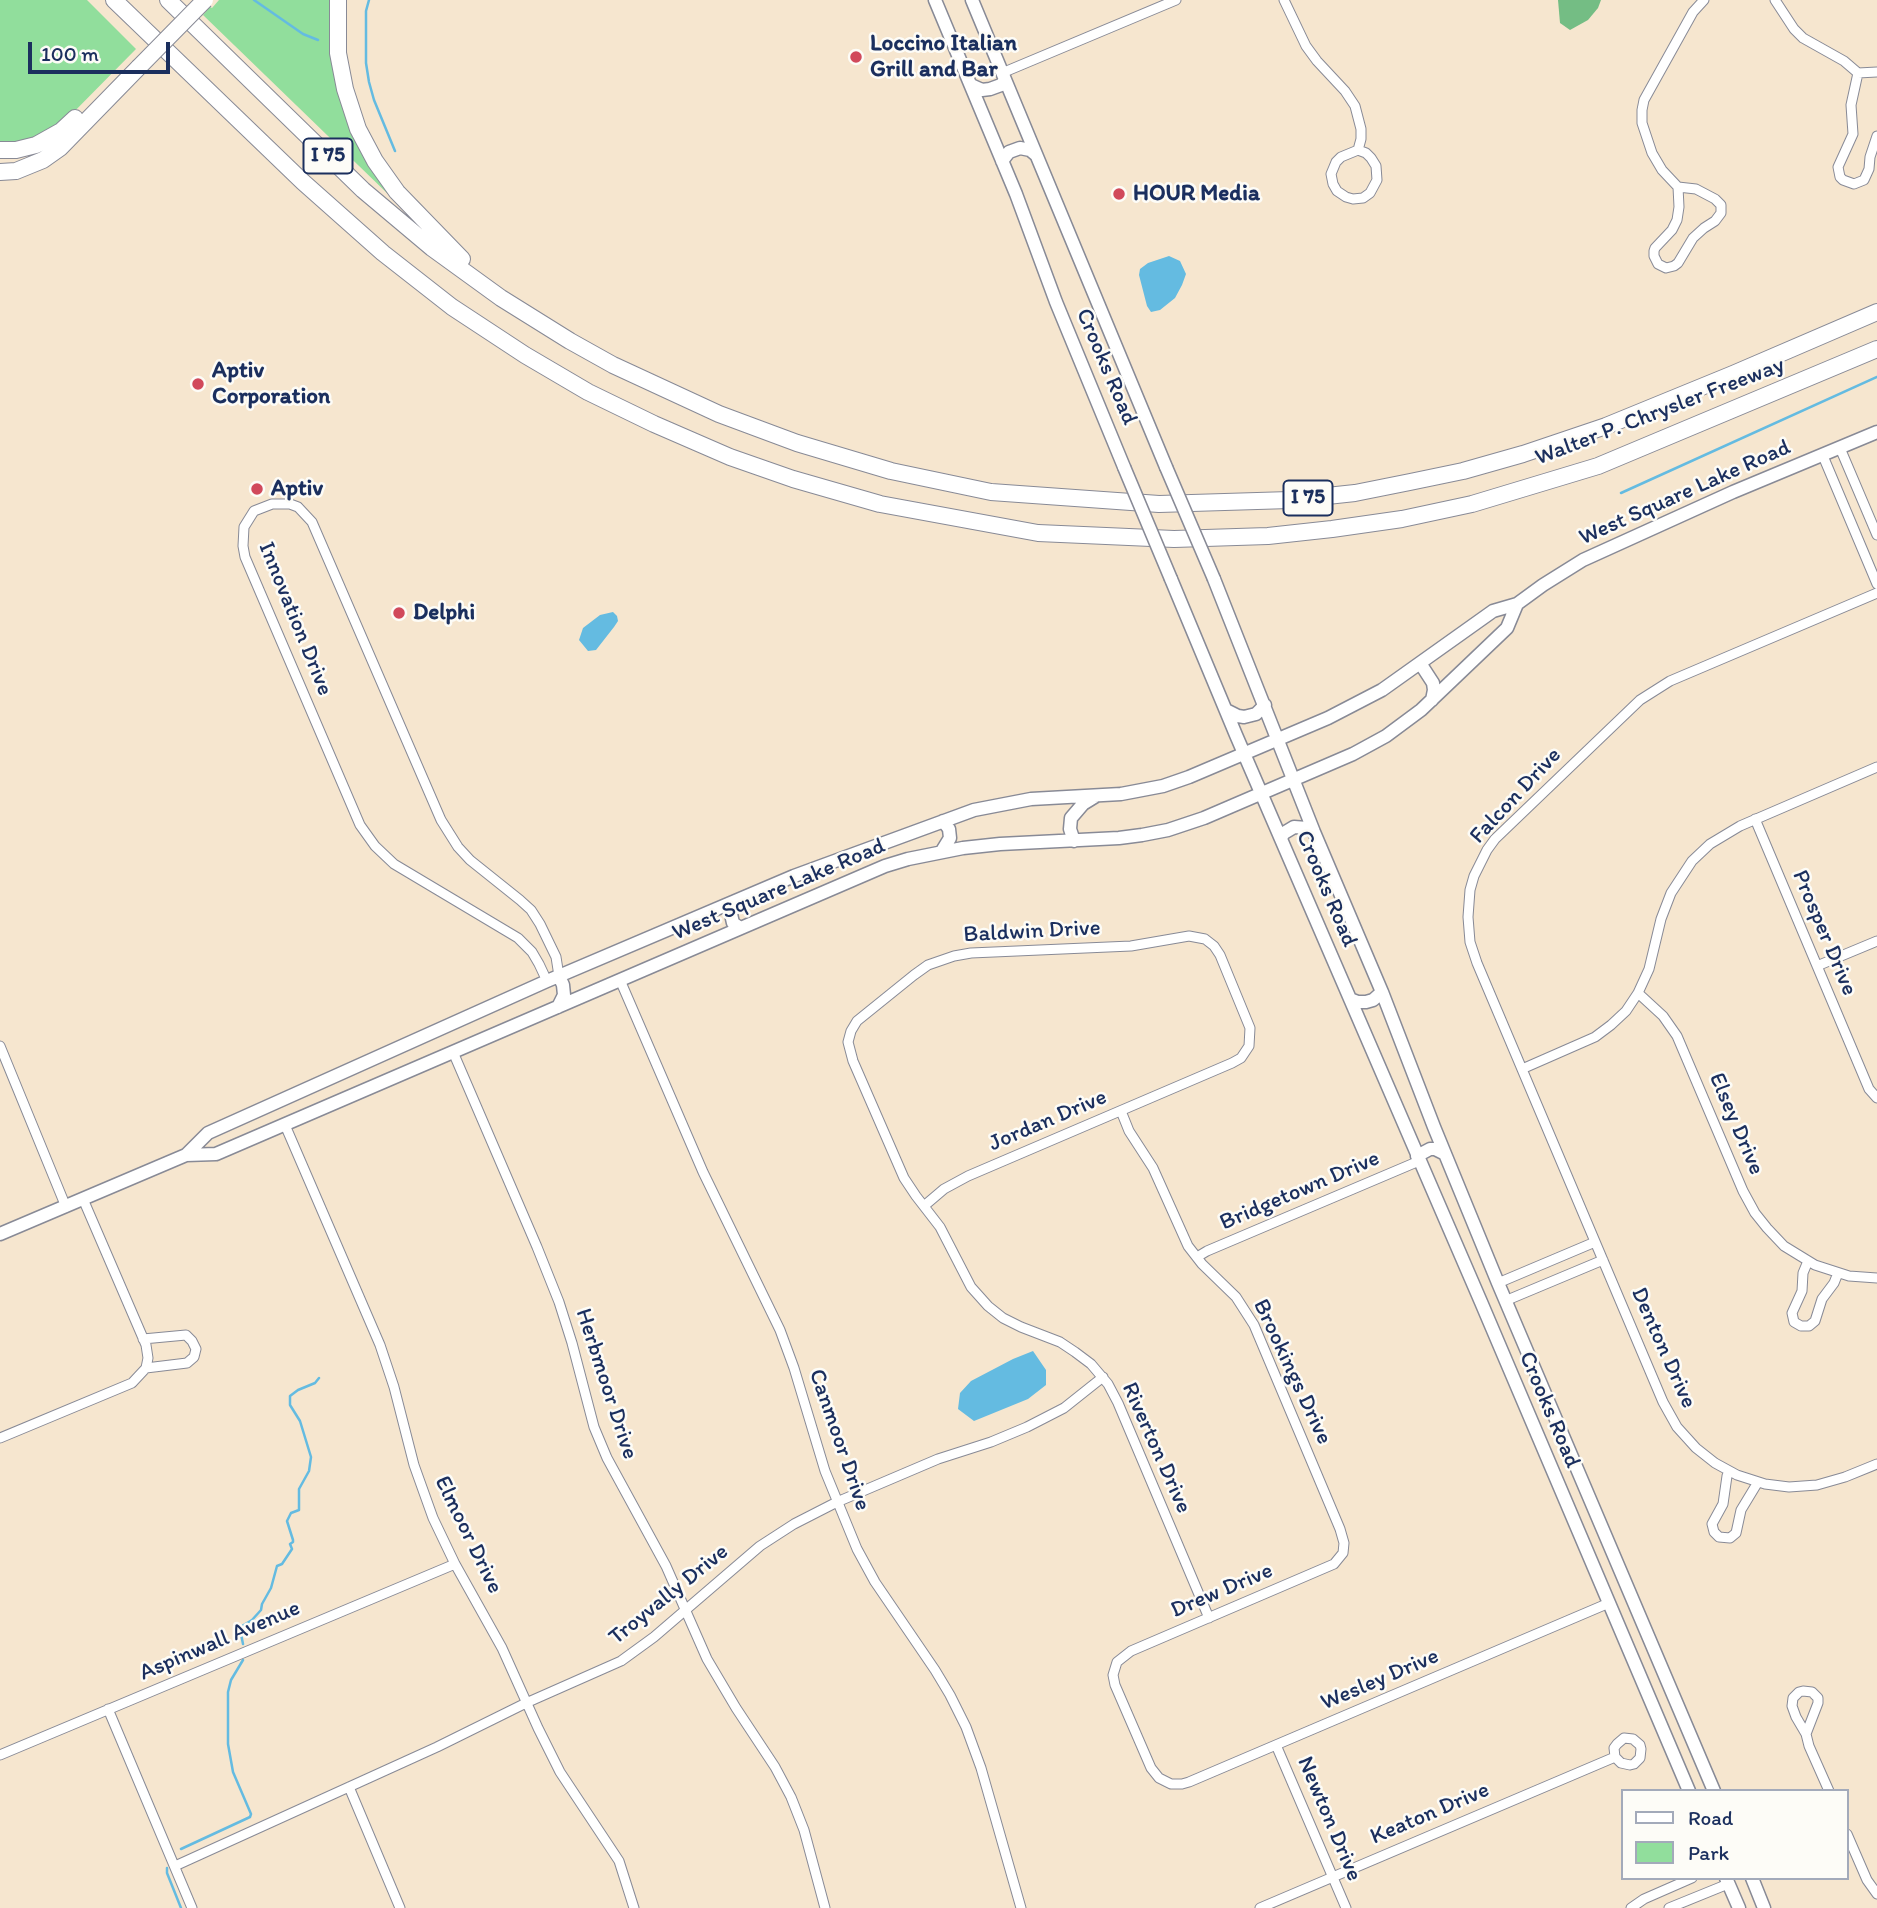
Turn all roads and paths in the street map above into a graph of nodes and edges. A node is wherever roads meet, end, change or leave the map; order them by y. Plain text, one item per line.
1 (114, 0) edge
2 (168, 0) edge
3 (192, 0) edge
4 (205, 0) edge
5 (338, 0) edge
6 (935, 0) edge
7 (972, 0) edge
8 (1176, 0) edge
9 (1284, 0) edge
10 (1704, 0) edge
11 (1775, 0) edge
12 (136, 63) junction
13 (1877, 72) edge
14 (1858, 73) junction
15 (1004, 77) junction
16 (971, 85) junction
17 (1877, 136) edge
18 (0, 150) edge
19 (1358, 150) junction
20 (1036, 155) junction
21 (1002, 161) junction
22 (0, 172) edge
23 (1678, 187) junction
24 (501, 298) junction
25 (1877, 312) edge
26 (1877, 349) edge
27 (1877, 432) edge
28 (1840, 448) junction
29 (1823, 456) junction
30 (1877, 535) edge
31 (1877, 584) edge
32 (1877, 593) edge
33 (1517, 604) junction
34 (1420, 663) junction
35 (1432, 699) junction
36 (1265, 705) junction
37 (1226, 710) junction
38 (1278, 739) junction
39 (1244, 754) junction
40 (1877, 767) edge
41 (1294, 780) junction
42 (1262, 794) junction
43 (1096, 796) junction
44 (1755, 819) junction
45 (943, 821) junction
46 (1314, 832) junction
47 (1281, 838) junction
48 (1074, 841) junction
49 (942, 851) junction
50 (736, 901) junction
51 (740, 928) junction
52 (1205, 939) joint
53 (1877, 941) edge
54 (1818, 966) junction
55 (553, 979) junction
56 (620, 980) junction
57 (1382, 992) junction
58 (1638, 993) junction
59 (1350, 999) junction
60 (558, 1007) junction
61 (0, 1046) edge
62 (453, 1052) junction
63 (1522, 1069) junction
64 (1877, 1098) edge
65 (1121, 1111) junction
66 (243, 1118) junction
67 (285, 1125) junction
68 (244, 1141) junction
69 (1445, 1154) junction
70 (186, 1155) junction
71 (1418, 1158) junction
72 (83, 1199) junction
73 (924, 1206) junction
74 (66, 1207) junction
75 (0, 1234) edge
76 (1595, 1242) junction
77 (1196, 1257) junction
78 (1603, 1260) junction
79 (1808, 1261) junction
80 (1838, 1273) junction
81 (1877, 1278) edge
82 (1498, 1283) junction
83 (1506, 1301) junction
84 (1481, 1302) junction
85 (143, 1339) junction
86 (145, 1368) junction
87 (1103, 1377) junction
88 (0, 1438) edge
89 (1877, 1464) edge
90 (1729, 1471) junction
91 (1758, 1482) junction
92 (837, 1502) junction
93 (1343, 1552) joint
94 (455, 1564) junction
95 (1632, 1599) junction
96 (1608, 1602) junction
97 (685, 1610) junction
98 (1209, 1618) junction
99 (526, 1703) junction
100 (108, 1709) junction
101 (1806, 1734) dead end
102 (1276, 1745) junction
103 (0, 1755) edge
104 (1615, 1757) dead end
105 (1166, 1782) joint
106 (349, 1787) junction
107 (1688, 1789) edge
108 (1713, 1789) edge
109 (1828, 1789) edge
110 (1849, 1839) edge
111 (175, 1866) junction
112 (1332, 1876) junction
113 (1687, 1880) edge
114 (1753, 1880) edge
115 (1727, 1881) edge
116 (1877, 1894) edge
117 (192, 1908) edge
118 (400, 1908) edge
119 (634, 1908) edge
120 (825, 1908) edge
121 (1021, 1908) edge
122 (1260, 1908) edge
123 (1346, 1908) edge
124 (1631, 1908) edge
125 (1670, 1908) edge
126 (1739, 1908) edge
127 (1764, 1908) edge

1 - 26 highway, Walter P. Chrysler Freeway / I 75
2 - 24 highway, Walter P. Chrysler Freeway / I 75
3 - 12 highway
4 - 12 highway, bridge
5 - 24 highway
6 - 16 main road, Crooks Road
7 - 15 main road, Crooks Road
8 - 15 street
9 - 19 street
10 - 23 street
11 - 14 street
12 - 18 highway
12 - 22 highway
13 - 14 street
14 - 17 street
15 - 16 main road
15 - 20 main road, Crooks Road
16 - 21 main road, Crooks Road
19 - 19 street
20 - 21 main road
20 - 36 main road, Crooks Road, bridge
21 - 37 main road, Crooks Road, bridge
23 - 23 street
24 - 25 highway, Walter P. Chrysler Freeway / I 75
27 - 28 main road, West Square Lake Road
28 - 29 main road, West Square Lake Road
28 - 30 street
29 - 31 street
29 - 33 main road, West Square Lake Road
32 - 63 street, Falcon Drive
33 - 34 main road, West Square Lake Road
33 - 35 main road, West Square Lake Road
34 - 35 main road
34 - 38 main road, West Square Lake Road
35 - 41 main road, West Square Lake Road
36 - 37 main road
36 - 38 main road, Crooks Road
37 - 39 main road, Crooks Road
38 - 39 main road, West Square Lake Road
38 - 41 main road, Crooks Road
39 - 42 main road, Crooks Road
39 - 43 main road, West Square Lake Road
40 - 44 street
41 - 42 main road, West Square Lake Road
41 - 46 main road, Crooks Road
42 - 47 main road, Crooks Road
42 - 48 main road, West Square Lake Road
43 - 45 main road, West Square Lake Road
43 - 48 main road
44 - 54 street, Prosper Drive
44 - 58 street
45 - 49 main road
45 - 50 main road, West Square Lake Road
46 - 47 main road
46 - 57 main road, Crooks Road
47 - 59 main road, Crooks Road
48 - 49 main road, West Square Lake Road
49 - 51 main road, West Square Lake Road
50 - 51 main road
50 - 55 main road, West Square Lake Road
51 - 56 main road, West Square Lake Road
52 - 65 street, Jordan Drive
52 - 73 street, Baldwin Drive
53 - 54 street
54 - 64 street, Prosper Drive
55 - 55 street, Innovation Drive
55 - 60 main road
55 - 66 main road, West Square Lake Road
56 - 60 main road, West Square Lake Road
56 - 92 street, Canmoor Drive
57 - 59 main road
57 - 69 main road, Crooks Road
58 - 63 street
58 - 79 street, Elsey Drive
59 - 71 main road, Crooks Road
60 - 62 main road, West Square Lake Road
61 - 74 street
62 - 67 main road, West Square Lake Road
62 - 97 street, Herbmoor Drive
63 - 76 street, Falcon Drive
65 - 73 street, Jordan Drive
65 - 77 street, Brookings Drive
66 - 68 main road
66 - 70 main road, West Square Lake Road
67 - 68 main road, West Square Lake Road
67 - 94 street, Elmoor Drive
68 - 70 main road, West Square Lake Road
69 - 71 main road
69 - 82 main road, Crooks Road
70 - 72 main road, West Square Lake Road
71 - 77 street, Bridgetown Drive
71 - 84 main road, Crooks Road
72 - 74 main road, West Square Lake Road
72 - 85 street
73 - 87 street, Riverton Drive
74 - 75 main road, West Square Lake Road
76 - 78 street, Falcon Drive
76 - 82 street
77 - 93 street, Brookings Drive
78 - 83 street
78 - 90 street, Denton Drive
79 - 80 street, Elsey Drive
79 - 80 street
80 - 81 street, Elsey Drive
82 - 83 main road, Crooks Road
83 - 84 main road
83 - 95 main road, Crooks Road
84 - 96 main road, Crooks Road
85 - 86 street
85 - 86 street
86 - 88 street
87 - 92 street, Troyvally Drive
87 - 98 street, Riverton Drive
89 - 91 street, Denton Drive
90 - 91 street, Denton Drive
90 - 91 street
92 - 97 street, Troyvally Drive
92 - 121 street, Canmoor Drive
93 - 98 street, Drew Drive
94 - 99 street, Elmoor Drive
94 - 100 street, Aspinwall Avenue
95 - 96 main road
95 - 108 main road, Crooks Road
96 - 102 street, Wesley Drive
96 - 107 main road, Crooks Road
97 - 99 street, Troyvally Drive
97 - 120 street, Herbmoor Drive
98 - 105 street, Drew Drive
99 - 106 street, Troyvally Drive
99 - 119 street, Elmoor Drive
100 - 103 street, Aspinwall Avenue
100 - 111 street
101 - 109 street
102 - 105 street, Wesley Drive
102 - 112 street, Newton Drive
104 - 112 street, Keaton Drive
106 - 111 street, Troyvally Drive
106 - 118 street
110 - 116 street
111 - 117 street
112 - 122 street, Keaton Drive
112 - 123 street, Newton Drive
113 - 124 street
114 - 127 main road
115 - 125 street
115 - 126 main road

